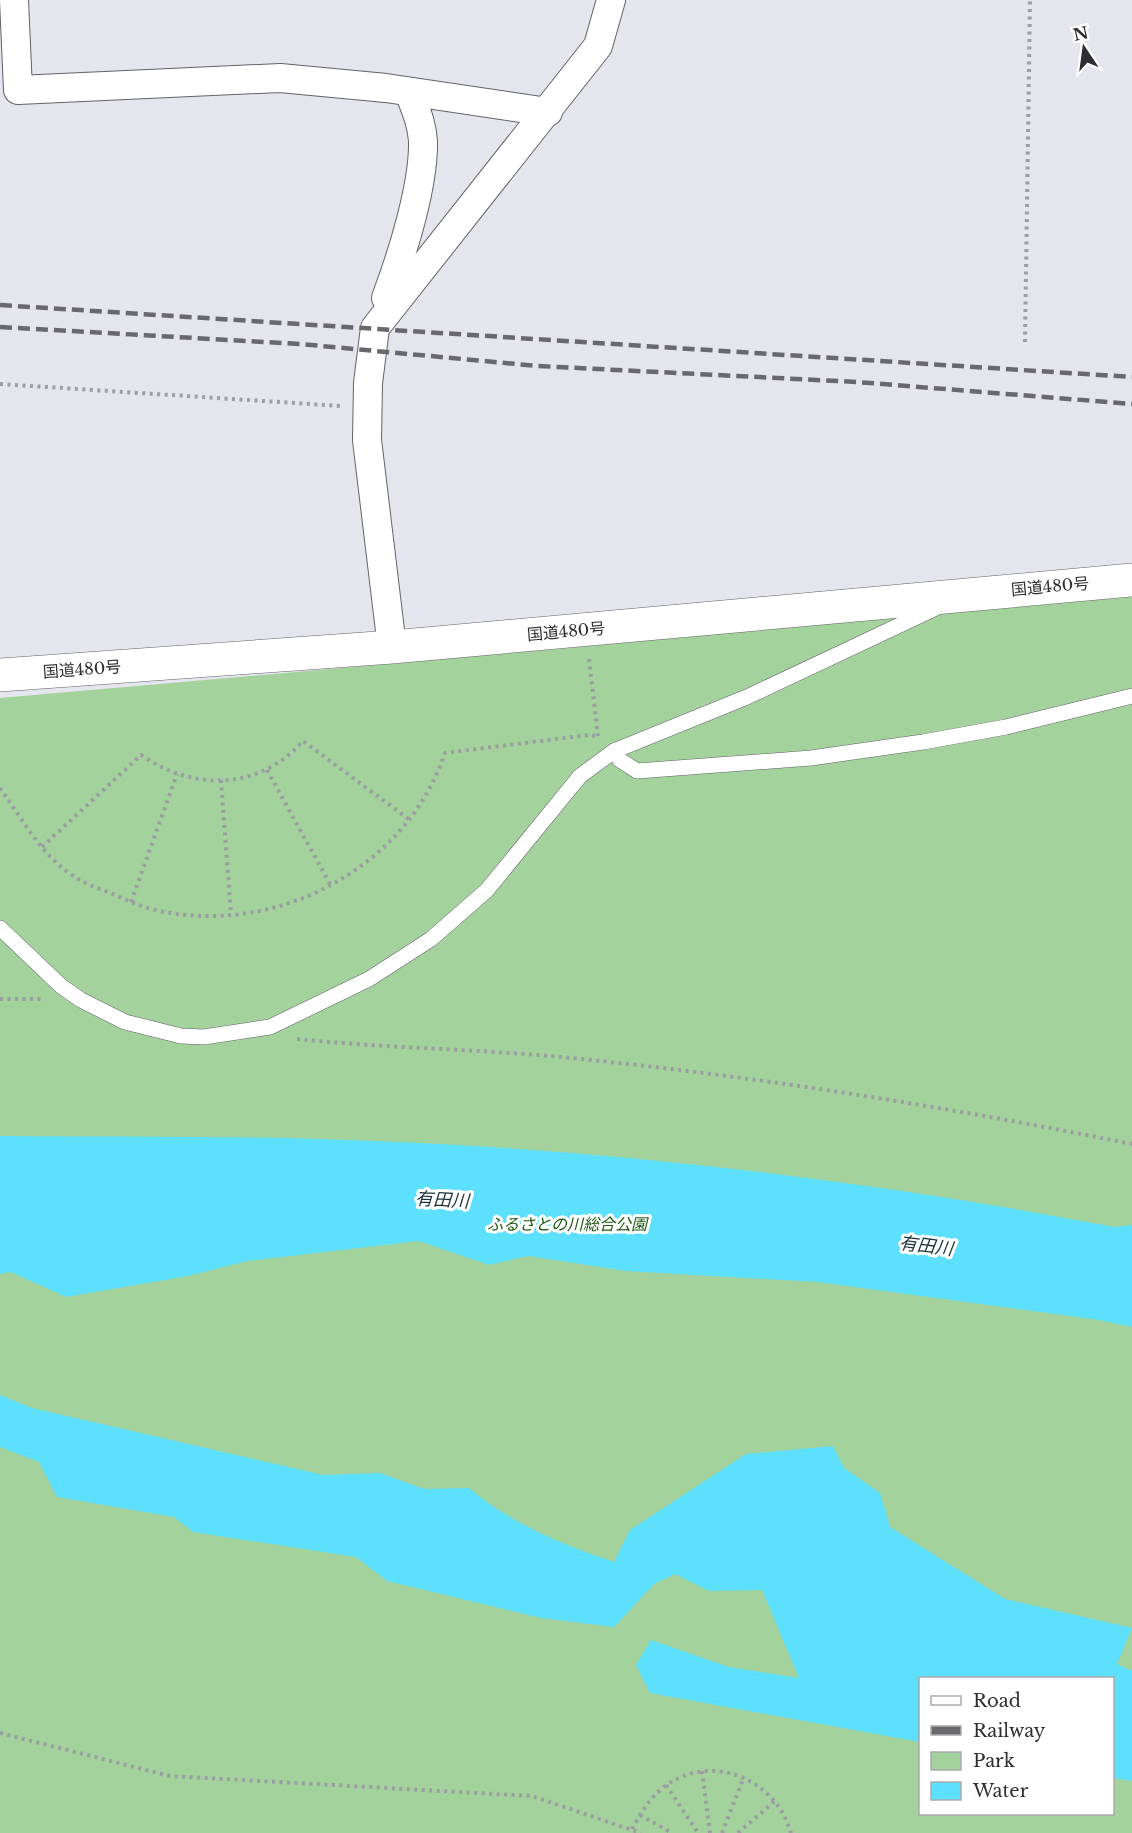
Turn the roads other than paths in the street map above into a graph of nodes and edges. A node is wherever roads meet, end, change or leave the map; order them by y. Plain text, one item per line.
1 (14, 0) edge
2 (611, 0) edge
3 (409, 92) junction
4 (548, 112) junction
5 (375, 328) junction
6 (1132, 580) edge
7 (955, 594) junction
8 (392, 647) junction
9 (0, 675) edge
10 (1132, 696) edge
11 (614, 751) junction
12 (0, 928) edge

1 - 3 street
2 - 4 street
3 - 4 street
3 - 5 street
4 - 5 street
5 - 8 street
6 - 7 highway, 国道480号
7 - 8 highway, 国道480号
7 - 11 lane
8 - 9 highway, 国道480号
10 - 11 lane
11 - 12 lane

